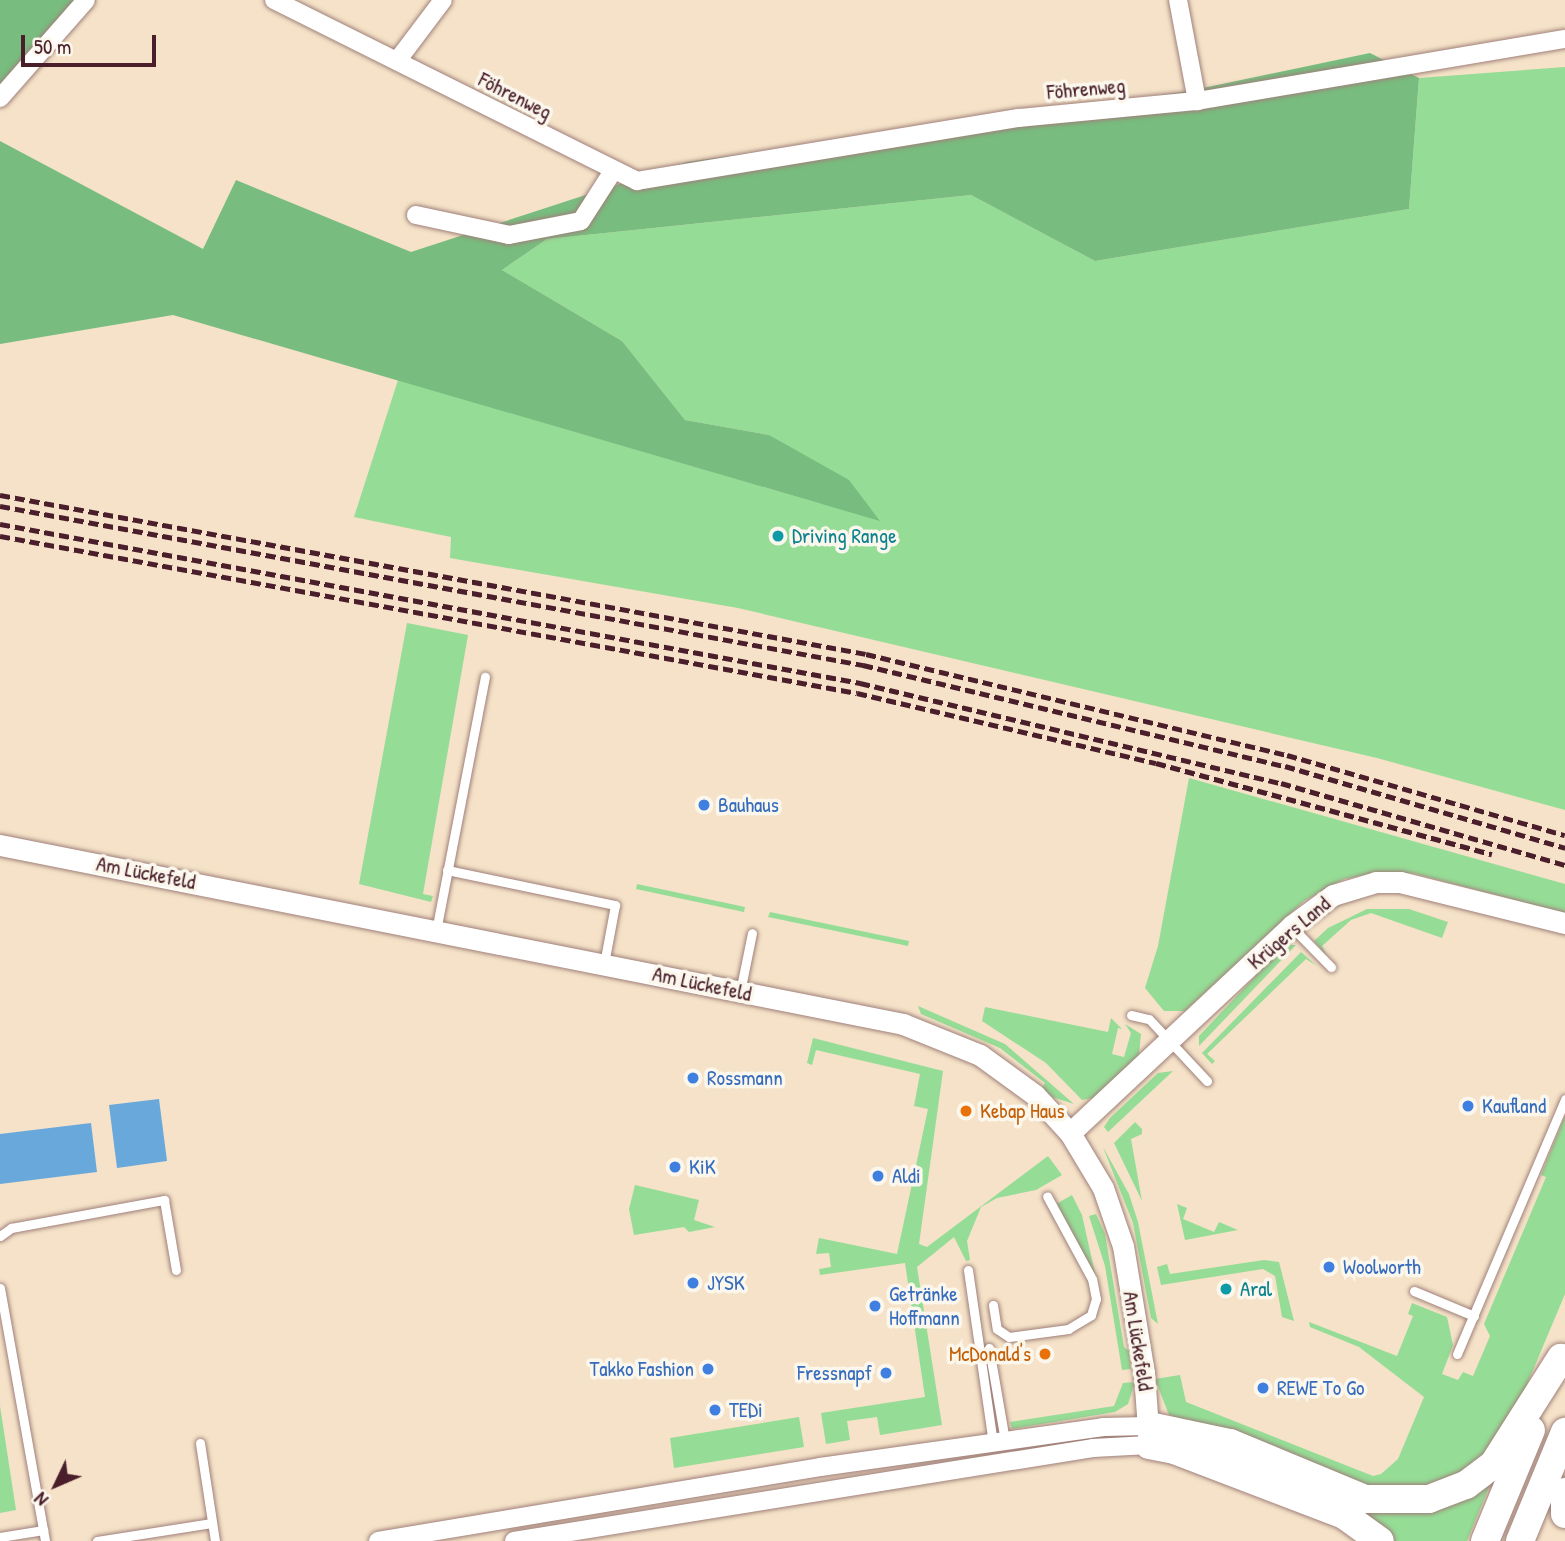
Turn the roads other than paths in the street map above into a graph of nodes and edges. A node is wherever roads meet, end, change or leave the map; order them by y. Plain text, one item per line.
1 (86, 0) edge
2 (274, 0) edge
3 (443, 0) edge
4 (1178, 0) edge
5 (1565, 39) edge
6 (397, 61) junction
7 (0, 98) edge
8 (1197, 101) junction
9 (613, 171) junction
10 (416, 215) dead end
11 (485, 677) dead end
12 (0, 845) edge
13 (447, 870) junction
14 (1565, 923) edge
15 (1291, 926) junction
16 (436, 930) junction
17 (752, 933) dead end
18 (604, 964) junction
19 (1331, 967) dead end
20 (740, 992) junction
21 (1131, 1014) dead end
22 (1171, 1043) junction
23 (1207, 1081) dead end
24 (1565, 1100) edge
25 (1070, 1133) junction
26 (1047, 1196) dead end
27 (0, 1236) edge
28 (176, 1270) dead end
29 (968, 1270) dead end
30 (0, 1288) edge
31 (1414, 1292) dead end
32 (993, 1305) dead end
33 (1474, 1316) junction
34 (989, 1348) dead end
35 (1563, 1353) edge
36 (1457, 1354) dead end
37 (1565, 1432) edge
38 (1149, 1436) junction
39 (999, 1442) junction
40 (200, 1443) dead end
41 (1565, 1492) edge
42 (1565, 1514) edge
43 (212, 1523) junction
44 (43, 1530) junction
45 (0, 1537) edge
46 (45, 1541) edge
47 (97, 1541) edge
48 (215, 1541) edge
49 (378, 1541) edge
50 (514, 1541) edge
51 (1380, 1541) edge
52 (1485, 1541) edge
53 (1520, 1541) edge

1 - 7 street
2 - 6 street, Föhrenweg
3 - 6 street
4 - 8 street
5 - 8 street, Föhrenweg
6 - 9 street, Föhrenweg
8 - 9 street, Föhrenweg
9 - 10 street
11 - 13 lane
12 - 16 street, Am Lückefeld
13 - 16 lane
13 - 18 lane
14 - 15 street, Krügers Land
15 - 19 lane
15 - 22 street, Krügers Land
16 - 18 street, Am Lückefeld
17 - 20 lane
18 - 20 street, Am Lückefeld
20 - 25 street, Am Lückefeld
21 - 22 lane
22 - 23 lane
22 - 25 street, Krügers Land
24 - 33 lane
25 - 38 street, Am Lückefeld
26 - 32 lane
27 - 28 lane
29 - 39 lane
30 - 44 lane
31 - 33 lane
33 - 36 lane
34 - 39 lane
35 - 38 highway
35 - 52 highway
37 - 53 highway
38 - 39 street
38 - 50 street
38 - 51 highway
39 - 49 street
40 - 43 lane
41 - 42 highway
43 - 47 lane
43 - 48 lane
44 - 45 lane
44 - 46 lane

